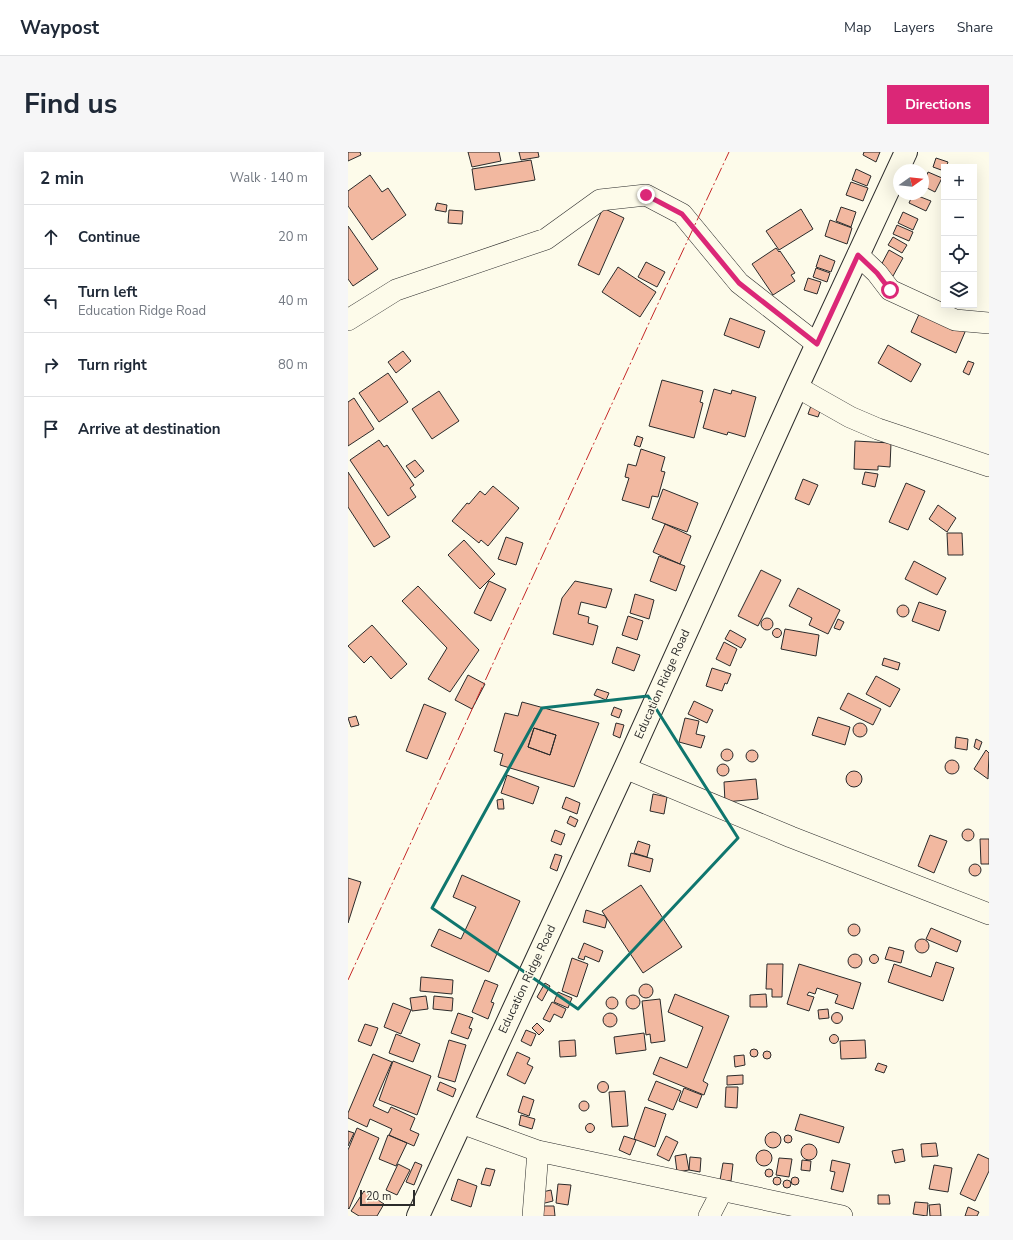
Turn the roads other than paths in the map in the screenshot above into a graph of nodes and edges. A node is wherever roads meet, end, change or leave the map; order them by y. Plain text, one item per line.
1 (906, 152) edge
2 (858, 255) junction
3 (348, 320) edge
4 (989, 323) edge
5 (817, 344) junction
6 (796, 387) junction
7 (989, 466) edge
8 (624, 768) junction
9 (989, 914) edge
10 (461, 1123) junction
11 (538, 1152) junction
12 (722, 1191) junction
13 (418, 1216) edge
14 (533, 1216) edge
15 (709, 1216) edge
16 (842, 1216) edge

1 - 2 main road, Education Ridge Road
2 - 4 street
2 - 5 main road, Education Ridge Road
3 - 5 street
5 - 6 main road, Education Ridge Road
6 - 7 street
6 - 8 main road, Education Ridge Road
8 - 9 street
8 - 10 main road, Education Ridge Road
10 - 11 street
10 - 13 main road, Education Ridge Road
11 - 12 street
11 - 14 street
12 - 15 street
12 - 16 street

